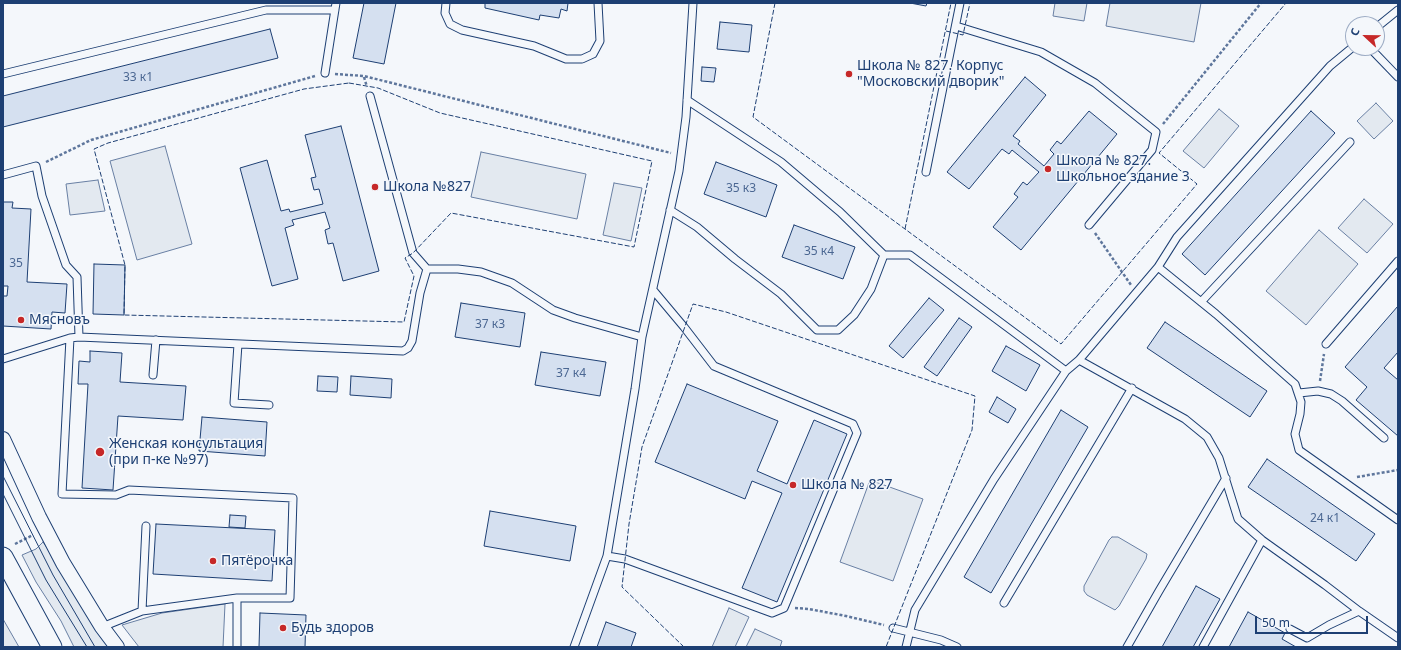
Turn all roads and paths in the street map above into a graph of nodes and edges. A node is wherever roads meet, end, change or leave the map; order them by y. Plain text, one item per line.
1 (446, 3) edge
2 (598, 3) edge
3 (693, 3) edge
4 (960, 3) edge
5 (1261, 3) edge
6 (336, 6) edge
7 (1398, 10) edge
8 (1385, 21) edge
9 (956, 26) junction
10 (1345, 54) edge
11 (1378, 56) edge
12 (325, 73) junction
13 (3, 74) edge
14 (1398, 77) edge
15 (370, 96) dead end
16 (687, 100) junction
17 (1156, 132) junction
18 (1350, 142) dead end
19 (681, 155) junction
20 (36, 166) junction
21 (926, 172) dead end
22 (3, 175) edge
23 (670, 210) junction
24 (1088, 225) joint
25 (884, 255) junction
26 (1398, 261) edge
27 (1158, 267) junction
28 (427, 270) junction
29 (653, 290) junction
30 (1136, 292) junction
31 (1201, 302) junction
32 (79, 337) junction
33 (642, 337) junction
34 (70, 338) junction
35 (156, 340) junction
36 (238, 344) junction
37 (1326, 344) joint
38 (3, 358) edge
39 (1079, 360) junction
40 (1066, 371) junction
41 (154, 376) dead end
42 (1132, 388) junction
43 (1318, 391) junction
44 (1298, 393) junction
45 (269, 405) dead end
46 (1384, 438) dead end
47 (3, 439) edge
48 (1398, 470) edge
49 (1226, 478) junction
50 (1342, 480) junction
51 (1398, 520) edge
52 (146, 526) dead end
53 (38, 532) dead end
54 (1262, 540) junction
55 (9, 550) edge
56 (607, 556) junction
57 (237, 598) junction
58 (1004, 603) dead end
59 (784, 608) junction
60 (142, 611) junction
61 (1359, 611) junction
62 (102, 627) junction
63 (893, 628) joint
64 (1290, 629) dead end
65 (909, 632) junction
66 (1398, 638) edge
67 (52, 647) edge
68 (117, 647) edge
69 (236, 647) edge
70 (574, 647) edge
71 (906, 647) edge
72 (957, 647) edge
73 (1127, 647) edge
74 (1203, 647) edge

1 - 2 lane
3 - 16 lane
4 - 9 lane
5 - 17 path
6 - 12 lane
6 - 13 lane
7 - 8 lane
9 - 17 lane
9 - 21 lane
10 - 27 lane
11 - 14 lane
12 - 19 path
12 - 20 path
15 - 28 lane
16 - 19 lane
16 - 25 lane
17 - 24 lane
18 - 31 lane
19 - 23 lane
20 - 22 lane
20 - 32 lane
23 - 25 lane
23 - 29 lane
24 - 30 path
25 - 40 lane
26 - 37 lane
27 - 30 lane
27 - 31 lane
28 - 33 lane
28 - 36 lane
29 - 33 lane
29 - 59 lane
30 - 39 lane
31 - 44 lane
32 - 34 lane
32 - 35 lane
33 - 56 lane
34 - 38 lane
34 - 57 lane
35 - 36 lane
35 - 41 lane
36 - 45 lane
37 - 43 path
39 - 40 lane
39 - 42 lane
40 - 65 lane
42 - 49 lane
42 - 58 lane
43 - 44 lane
43 - 46 lane
44 - 50 lane
47 - 62 street
48 - 50 path
49 - 54 lane
49 - 73 lane
50 - 51 lane
52 - 60 lane
53 - 55 path
54 - 61 lane
54 - 74 lane
55 - 67 main road
56 - 59 lane
56 - 70 lane
57 - 60 lane
57 - 69 lane
59 - 63 path
60 - 62 lane
61 - 64 lane
61 - 66 lane
62 - 68 street
63 - 65 lane
65 - 71 lane
65 - 72 lane

